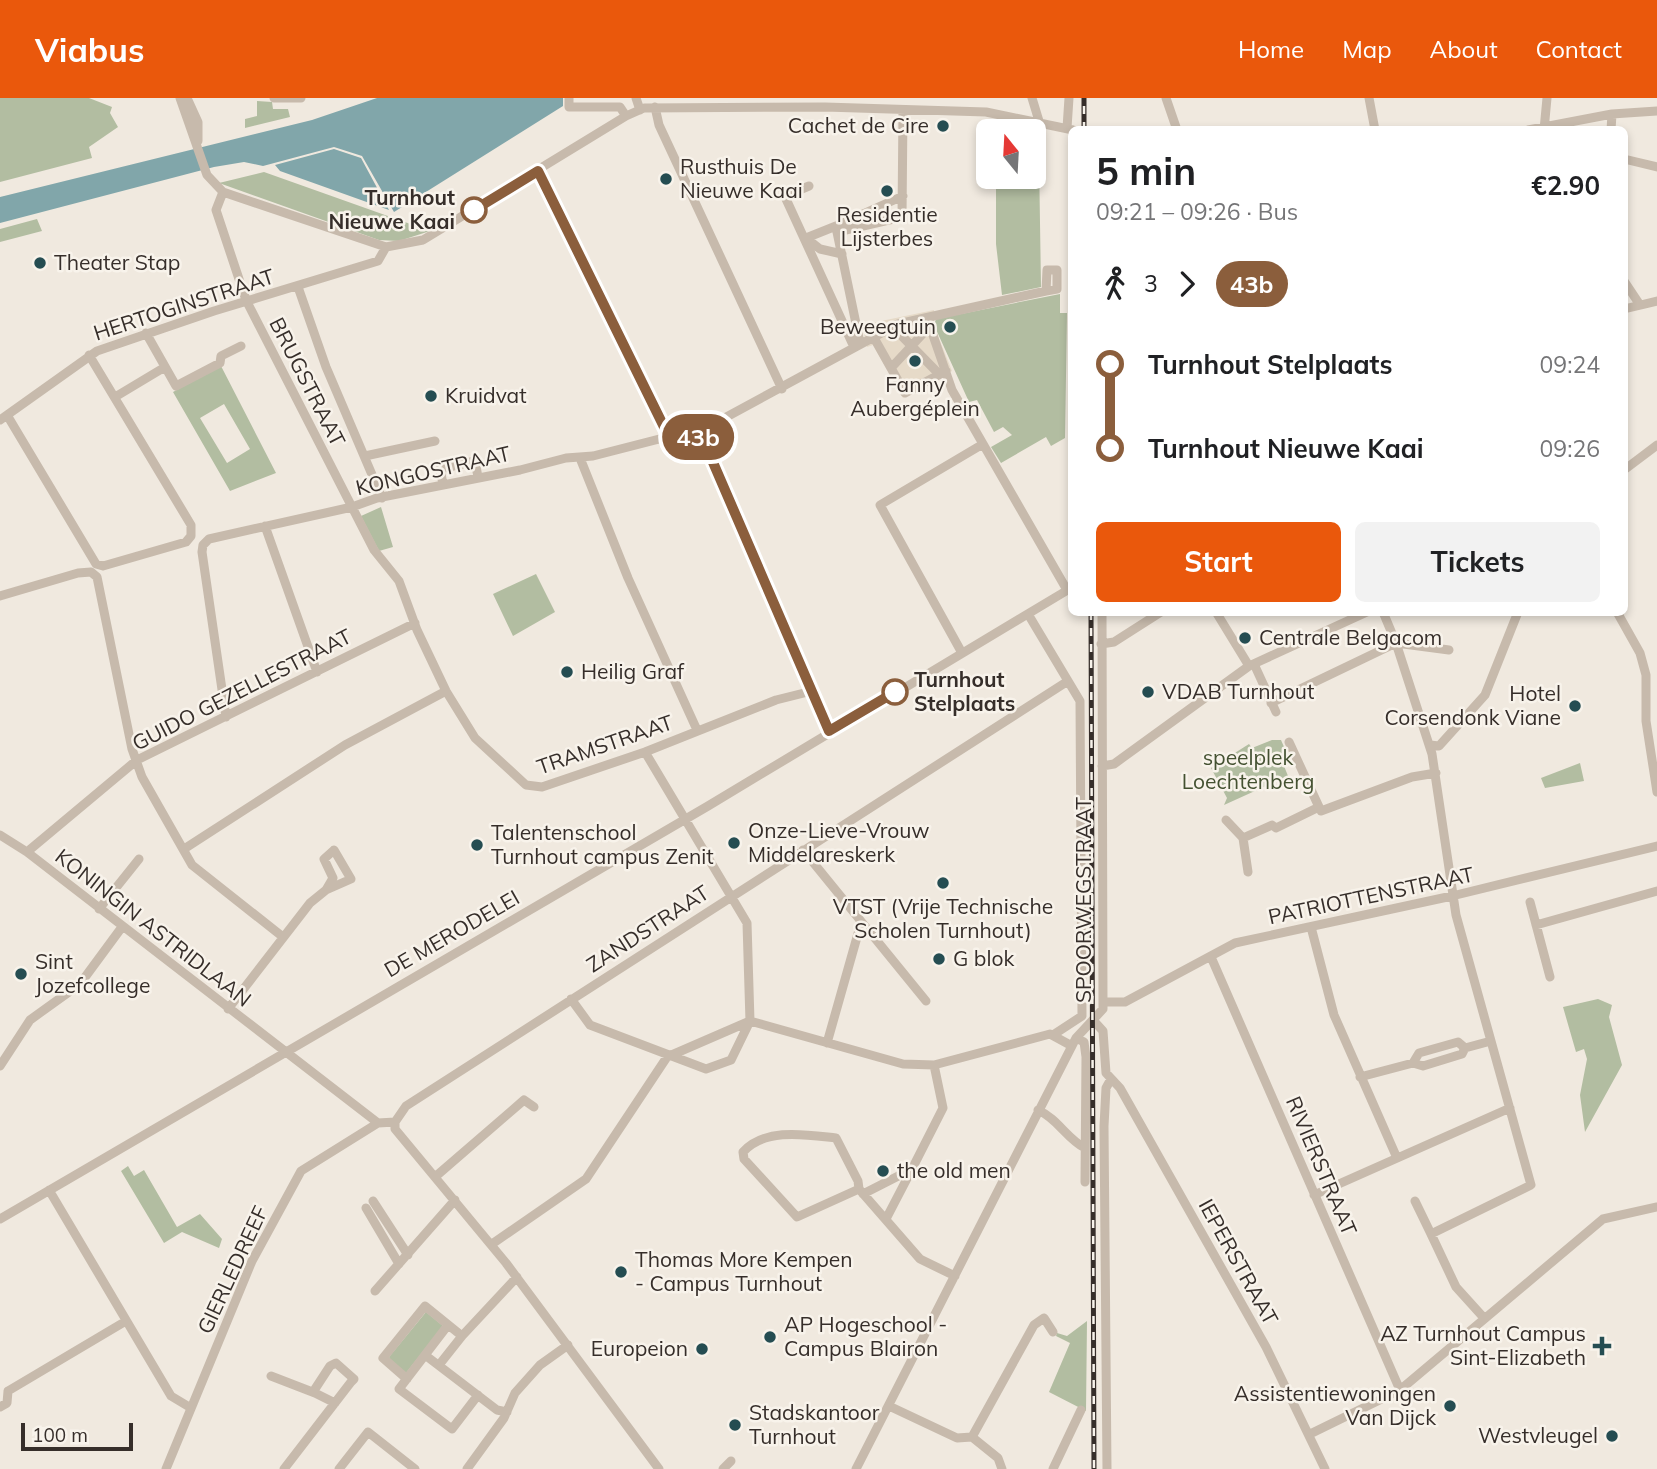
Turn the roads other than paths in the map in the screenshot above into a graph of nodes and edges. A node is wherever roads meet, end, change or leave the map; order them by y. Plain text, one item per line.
1 (180, 98) edge
2 (187, 98) edge
3 (274, 98) edge
4 (301, 98) edge
5 (569, 98) edge
6 (636, 98) edge
7 (1032, 98) edge
8 (1069, 98) edge
9 (1166, 98) edge
10 (1369, 98) edge
11 (1547, 98) edge
12 (825, 102) edge
13 (655, 107) junction
14 (640, 110) junction
15 (903, 110) junction
16 (1657, 111) edge
17 (1612, 114) junction
18 (626, 116) junction
19 (1027, 119) edge
20 (1038, 119) edge
21 (1046, 123) edge
22 (1070, 126) edge
23 (1176, 126) edge
24 (1374, 126) edge
25 (1544, 126) edge
26 (1554, 126) edge
27 (1611, 126) edge
28 (1068, 128) edge
29 (198, 144) junction
30 (1628, 160) edge
31 (1657, 167) edge
32 (538, 171) junction
33 (809, 186) dead end
34 (223, 192) junction
35 (903, 196) junction
36 (836, 229) junction
37 (806, 238) junction
38 (386, 247) junction
39 (842, 254) junction
40 (298, 287) junction
41 (1628, 287) edge
42 (1046, 291) dead end
43 (246, 300) junction
44 (1657, 301) edge
45 (1640, 305) junction
46 (1628, 308) edge
47 (928, 322) junction
48 (893, 327) junction
49 (146, 333) junction
50 (873, 336) junction
51 (857, 345) junction
52 (241, 346) dead end
53 (910, 347) junction
54 (89, 355) junction
55 (165, 366) junction
56 (891, 368) junction
57 (942, 372) junction
58 (782, 389) junction
59 (115, 397) junction
60 (3, 417) edge
61 (695, 434) junction
62 (671, 436) junction
63 (435, 441) dead end
64 (983, 444) junction
65 (1657, 445) edge
66 (365, 456) junction
67 (580, 458) junction
68 (1628, 468) edge
69 (478, 477) junction
70 (443, 484) junction
71 (382, 498) junction
72 (352, 507) junction
73 (265, 526) junction
74 (93, 568) junction
75 (1068, 587) edge
76 (1068, 590) edge
77 (0, 597) edge
78 (1028, 614) junction
79 (1102, 616) edge
80 (1155, 616) edge
81 (1219, 616) edge
82 (1358, 616) edge
83 (1385, 616) edge
84 (1516, 616) edge
85 (1619, 616) edge
86 (415, 623) junction
87 (1396, 643) junction
88 (1101, 644) junction
89 (1449, 649) dead end
90 (961, 653) junction
91 (1252, 665) junction
92 (1657, 670) edge
93 (317, 672) junction
94 (1646, 675) junction
95 (1068, 681) junction
96 (446, 691) junction
97 (812, 691) junction
98 (226, 717) junction
99 (697, 730) junction
100 (829, 731) junction
101 (1289, 742) dead end
102 (1430, 746) junction
103 (645, 752) junction
104 (137, 761) junction
105 (1102, 766) junction
106 (1436, 773) junction
107 (1657, 792) edge
108 (1319, 807) junction
109 (683, 818) junction
110 (1226, 820) dead end
111 (0, 835) edge
112 (1243, 838) junction
113 (1657, 846) edge
114 (184, 849) junction
115 (803, 850) junction
116 (27, 852) junction
117 (138, 859) dead end
118 (1248, 872) dead end
119 (326, 890) junction
120 (1657, 891) edge
121 (731, 897) junction
122 (1452, 897) junction
123 (1530, 902) dead end
124 (99, 909) junction
125 (861, 923) junction
126 (1536, 925) junction
127 (122, 927) junction
128 (1311, 927) junction
129 (283, 937) junction
130 (1210, 957) junction
131 (1550, 977) dead end
132 (571, 999) junction
133 (926, 1001) dead end
134 (1103, 1002) junction
135 (228, 1009) junction
136 (1093, 1020) junction
137 (750, 1021) junction
138 (1053, 1035) junction
139 (1491, 1041) junction
140 (1074, 1042) junction
141 (827, 1043) junction
142 (283, 1052) junction
143 (667, 1057) junction
144 (934, 1065) junction
145 (0, 1066) edge
146 (1360, 1077) junction
147 (1111, 1079) junction
148 (534, 1107) dead end
149 (1510, 1108) junction
150 (1038, 1110) junction
151 (374, 1120) junction
152 (395, 1122) junction
153 (1086, 1149) junction
154 (1396, 1158) junction
155 (912, 1169) junction
156 (435, 1177) junction
157 (1086, 1182) dead end
158 (50, 1190) junction
159 (861, 1191) junction
160 (1314, 1195) junction
161 (455, 1200) junction
162 (373, 1201) dead end
163 (1415, 1201) dead end
164 (1657, 1207) edge
165 (366, 1208) dead end
166 (0, 1219) edge
167 (886, 1219) junction
168 (1431, 1234) junction
169 (492, 1244) junction
170 (408, 1255) junction
171 (399, 1264) junction
172 (955, 1276) junction
173 (517, 1278) junction
174 (374, 1292) dead end
175 (1484, 1318) junction
176 (126, 1321) junction
177 (448, 1325) junction
178 (1053, 1332) dead end
179 (462, 1336) junction
180 (568, 1345) junction
181 (425, 1355) junction
182 (439, 1366) junction
183 (271, 1376) dead end
184 (407, 1379) junction
185 (4, 1389) edge
186 (1400, 1390) junction
187 (315, 1393) junction
188 (478, 1395) junction
189 (335, 1403) junction
190 (889, 1406) junction
191 (0, 1407) edge
192 (191, 1409) junction
193 (1081, 1410) dead end
194 (507, 1412) junction
195 (1310, 1434) junction
196 (972, 1437) junction
197 (731, 1461) dead end
198 (858, 1466) edge
199 (286, 1468) edge
200 (166, 1469) edge
201 (339, 1469) edge
202 (415, 1469) edge
203 (467, 1469) edge
204 (659, 1469) edge
205 (723, 1469) edge
206 (871, 1469) edge
207 (1002, 1469) edge
208 (1054, 1469) edge
209 (1107, 1469) edge
210 (1325, 1469) edge

1 - 29 street
2 - 29 street
3 - 4 street
5 - 18 street
6 - 14 street
7 - 20 street
8 - 22 street
9 - 23 street
10 - 24 street
11 - 25 street
12 - 13 street
12 - 15 street
13 - 14 street
13 - 58 street
14 - 18 street
15 - 19 street
15 - 35 street
16 - 17 street
17 - 26 street
17 - 27 street
18 - 32 street
21 - 28 street
29 - 34 street
30 - 31 street
32 - 38 street
32 - 62 street
33 - 37 street
34 - 38 street
34 - 43 street, BRUGSTRAAT
35 - 36 street
35 - 36 street
36 - 37 street
36 - 39 street
37 - 39 street
37 - 51 street
38 - 40 street, HERTOGINSTRAAT
39 - 51 street
40 - 43 street, HERTOGINSTRAAT
40 - 66 street
41 - 45 street
42 - 47 street
43 - 49 street, HERTOGINSTRAAT
43 - 72 street, BRUGSTRAAT
44 - 45 street
45 - 46 street
47 - 48 street
47 - 53 street
47 - 57 street
48 - 50 street
48 - 53 street
49 - 54 street, HERTOGINSTRAAT
49 - 55 street
50 - 51 street
50 - 56 street
51 - 58 street
52 - 55 street
53 - 56 street
53 - 57 street
54 - 59 street
54 - 60 street, HERTOGINSTRAAT
55 - 59 street
56 - 57 street
57 - 64 street
58 - 61 street
59 - 74 street
60 - 74 street
61 - 62 street, KONGOSTRAAT
61 - 97 street
62 - 67 street, KONGOSTRAAT
63 - 66 street
64 - 75 street
64 - 90 street
65 - 68 street
66 - 71 street
67 - 69 street, KONGOSTRAAT
67 - 99 street
69 - 70 street, KONGOSTRAAT
69 - 70 street
70 - 71 street, KONGOSTRAAT
71 - 72 street, KONGOSTRAAT
72 - 73 street, KONGOSTRAAT
72 - 86 street, BRUGSTRAAT
73 - 93 street
73 - 98 street, KONGOSTRAAT
74 - 77 street
74 - 104 street
76 - 78 street, DE MERODELEI
78 - 90 street, DE MERODELEI
78 - 95 street
79 - 88 street, SPOORWEGSTRAAT
80 - 88 street
81 - 91 street
82 - 91 street
83 - 87 street
84 - 102 street
85 - 94 street
86 - 93 street, GUIDO GEZELLESTRAAT
86 - 96 street, BRUGSTRAAT
87 - 89 street
87 - 91 street
87 - 102 street
88 - 105 street, SPOORWEGSTRAAT
90 - 100 street, DE MERODELEI
91 - 105 street
92 - 94 street
93 - 98 street, GUIDO GEZELLESTRAAT
94 - 107 street
95 - 115 street, ZANDSTRAAT
95 - 138 street
96 - 103 street, TRAMSTRAAT
96 - 114 street
97 - 99 street, TRAMSTRAAT
97 - 100 street
98 - 104 street, GUIDO GEZELLESTRAAT
99 - 103 street, TRAMSTRAAT
100 - 109 street, DE MERODELEI
101 - 108 street
102 - 106 street
103 - 109 street
104 - 114 street
104 - 116 street, GUIDO GEZELLESTRAAT
105 - 134 street, SPOORWEGSTRAAT
106 - 108 street
106 - 122 street
108 - 112 street
109 - 121 street
109 - 142 street, DE MERODELEI
110 - 112 street
111 - 116 street, KONINGIN ASTRIDLAAN
112 - 118 street
113 - 122 street, PATRIOTTENSTRAAT
114 - 129 street
115 - 121 street, ZANDSTRAAT
115 - 125 street
116 - 124 street, KONINGIN ASTRIDLAAN
117 - 124 street
119 - 119 street
119 - 129 street
120 - 126 street
121 - 132 street, ZANDSTRAAT
121 - 137 street
122 - 128 street, PATRIOTTENSTRAAT
122 - 139 street
123 - 126 street
124 - 127 street, KONINGIN ASTRIDLAAN
125 - 133 street
125 - 141 street
126 - 131 street
127 - 135 street, KONINGIN ASTRIDLAAN
127 - 145 street
128 - 130 street, PATRIOTTENSTRAAT
128 - 146 street
129 - 135 street
130 - 134 street, PATRIOTTENSTRAAT
130 - 160 street, RIVIERSTRAAT
132 - 143 street
132 - 152 street, ZANDSTRAAT
134 - 136 street, SPOORWEGSTRAAT
135 - 142 street, KONINGIN ASTRIDLAAN
136 - 140 street
136 - 147 street, SPOORWEGSTRAAT
137 - 141 street
137 - 143 street
137 - 143 street
138 - 140 street
138 - 144 street
139 - 146 street
139 - 149 street
140 - 150 street
140 - 153 street
141 - 144 street
142 - 151 street, KONINGIN ASTRIDLAAN
142 - 158 street, DE MERODELEI
143 - 169 street
144 - 155 street
146 - 154 street
147 - 195 street, IEPERSTRAAT
147 - 209 street, SPOORWEGSTRAAT
148 - 156 street
149 - 154 street
149 - 168 street
150 - 153 street
150 - 172 street
151 - 152 street
151 - 192 street, GIERLEDREEF
152 - 156 street
153 - 157 street
154 - 160 street
155 - 159 street
155 - 167 street
156 - 161 street
158 - 166 street, DE MERODELEI
158 - 176 street
159 - 159 street
159 - 167 street
160 - 186 street, RIVIERSTRAAT
161 - 169 street
161 - 170 street
162 - 170 street
163 - 168 street
164 - 175 street
165 - 171 street
167 - 172 street
168 - 175 street
169 - 173 street
170 - 171 street
171 - 174 street
172 - 190 street
173 - 179 street
173 - 180 street
175 - 186 street
176 - 185 street
176 - 192 street
177 - 179 street
177 - 181 street
177 - 184 street
178 - 196 street
179 - 182 street
180 - 194 street
180 - 204 street
181 - 182 street
181 - 184 street
182 - 188 street
183 - 187 street
184 - 188 street
185 - 191 street
186 - 195 street
187 - 189 street
187 - 189 street
188 - 194 street
189 - 199 street
190 - 196 street
190 - 198 street
192 - 200 street, GIERLEDREEF
193 - 208 street
194 - 203 street
195 - 210 street, IEPERSTRAAT
196 - 207 street
197 - 205 street
198 - 206 street
201 - 202 street

